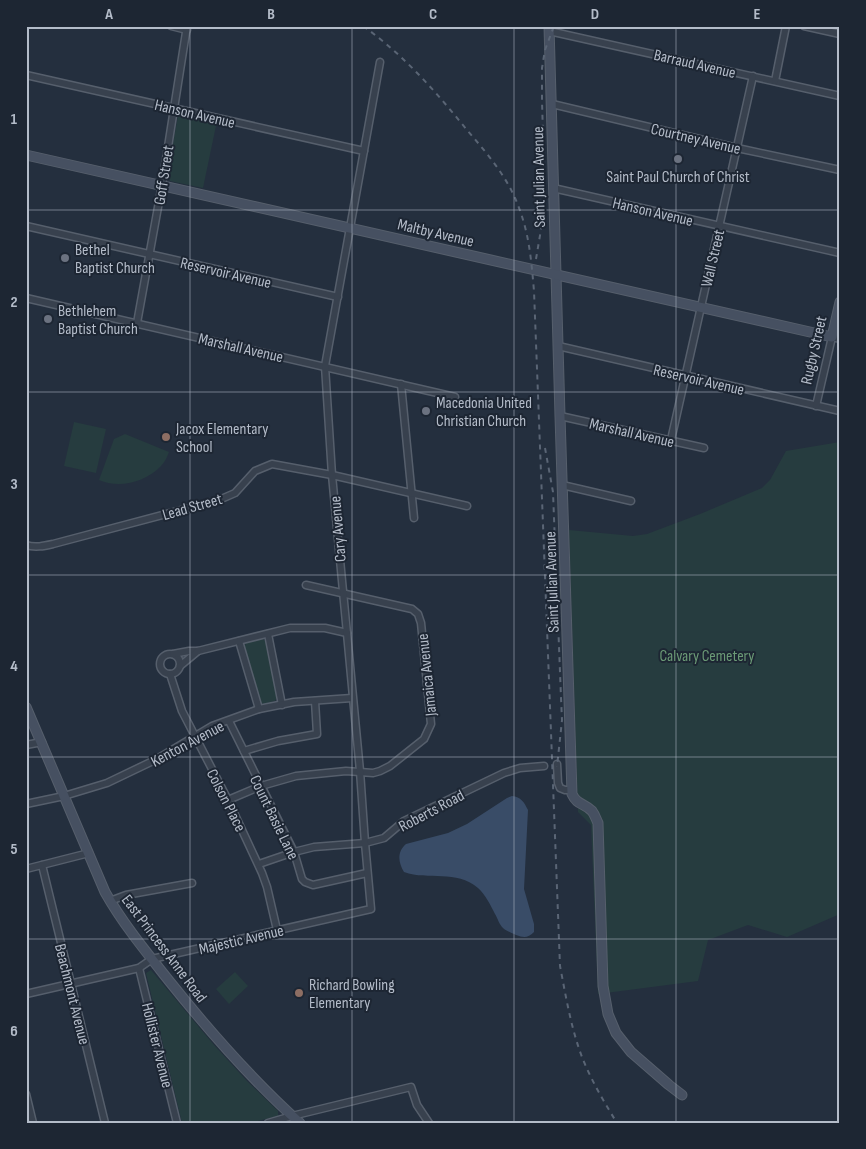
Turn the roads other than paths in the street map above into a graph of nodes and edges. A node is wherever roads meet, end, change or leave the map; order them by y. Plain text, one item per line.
1 (171, 26) edge
2 (786, 26) edge
3 (804, 26) edge
4 (187, 28) edge
5 (549, 29) edge
6 (840, 34) edge
7 (380, 62) dead end
8 (26, 75) edge
9 (753, 76) junction
10 (776, 81) junction
11 (840, 96) edge
12 (552, 104) junction
13 (174, 108) junction
14 (737, 148) junction
15 (364, 151) junction
16 (26, 155) edge
17 (840, 170) edge
18 (162, 185) junction
19 (554, 188) junction
20 (26, 226) edge
21 (719, 226) junction
22 (350, 228) junction
23 (840, 253) edge
24 (149, 255) junction
25 (556, 274) junction
26 (338, 297) junction
27 (26, 299) edge
28 (840, 302) edge
29 (700, 308) junction
30 (137, 324) junction
31 (836, 338) edge
32 (558, 346) junction
33 (325, 366) junction
34 (685, 376) junction
35 (401, 384) junction
36 (455, 397) dead end
37 (816, 406) junction
38 (840, 411) edge
39 (560, 416) junction
40 (671, 440) junction
41 (704, 448) dead end
42 (332, 475) junction
43 (562, 485) junction
44 (411, 494) junction
45 (631, 501) dead end
46 (467, 506) dead end
47 (414, 518) dead end
48 (26, 545) edge
49 (306, 585) dead end
50 (343, 593) junction
51 (346, 633) junction
52 (268, 634) junction
53 (239, 640) junction
54 (198, 651) junction
55 (173, 654) junction
56 (180, 666) junction
57 (170, 674) junction
58 (352, 698) junction
59 (315, 701) junction
60 (282, 705) junction
61 (26, 707) edge
62 (259, 709) junction
63 (228, 720) junction
64 (194, 736) junction
65 (42, 742) junction
66 (26, 745) edge
67 (244, 751) junction
68 (557, 764) dead end
69 (544, 766) dead end
70 (360, 771) junction
71 (260, 786) junction
72 (572, 790) junction
73 (64, 796) junction
74 (228, 800) junction
75 (26, 804) edge
76 (365, 843) junction
77 (294, 852) junction
78 (89, 853) junction
79 (259, 864) junction
80 (42, 865) junction
81 (26, 869) edge
82 (367, 873) junction
83 (192, 883) dead end
84 (110, 901) junction
85 (371, 910) joint
86 (277, 930) junction
87 (152, 959) junction
88 (140, 968) junction
89 (71, 983) junction
90 (26, 994) edge
91 (26, 1094) edge
92 (682, 1095) dead end
93 (292, 1116) junction
94 (33, 1123) edge
95 (105, 1123) edge
96 (177, 1123) edge
97 (268, 1123) edge
98 (300, 1123) edge
99 (429, 1123) edge

1 - 4 street
2 - 10 street
3 - 6 street
4 - 13 street, Goff Street
5 - 9 street, Barraud Avenue
5 - 12 street, Saint Julian Avenue
7 - 15 street, Cary Avenue
8 - 13 street, Hanson Avenue
9 - 10 street, Barraud Avenue
9 - 14 street, Wall Street
10 - 11 street, Barraud Avenue
12 - 14 street, Courtney Avenue
12 - 19 street, Saint Julian Avenue
13 - 15 street, Hanson Avenue
13 - 18 street, Goff Street
14 - 17 street, Courtney Avenue
14 - 21 street, Wall Street
15 - 22 street, Cary Avenue
16 - 18 street, Maltby Avenue
18 - 22 street, Maltby Avenue
18 - 24 street, Goff Street
19 - 21 street, Hanson Avenue
19 - 25 street, Saint Julian Avenue
20 - 24 street, Reservoir Avenue
21 - 23 street, Hanson Avenue
21 - 29 street, Wall Street
22 - 25 street, Maltby Avenue
22 - 26 street, Cary Avenue
24 - 26 street, Reservoir Avenue
24 - 30 street, Goff Street
25 - 29 street, Maltby Avenue
25 - 32 street, Saint Julian Avenue
26 - 33 street, Cary Avenue
27 - 30 street, Marshall Avenue
28 - 31 street, Rugby Street
29 - 31 street, Maltby Avenue
29 - 34 street, Wall Street
30 - 33 street, Marshall Avenue
31 - 37 street, Rugby Street
32 - 34 street, Reservoir Avenue
32 - 39 street, Saint Julian Avenue
33 - 35 street, Marshall Avenue
33 - 42 street, Cary Avenue
34 - 37 street, Reservoir Avenue
34 - 40 street, Wall Street
35 - 36 street, Marshall Avenue
35 - 44 street
37 - 38 street, Reservoir Avenue
39 - 40 street, Marshall Avenue
39 - 43 street, Saint Julian Avenue
40 - 41 street, Marshall Avenue
42 - 44 street, Lead Street
42 - 48 street, Lead Street
42 - 50 street, Cary Avenue
43 - 45 street
43 - 72 street, Saint Julian Avenue
44 - 46 street, Lead Street
44 - 47 street
49 - 50 street
50 - 51 street, Cary Avenue
50 - 70 street, Jamaica Avenue
51 - 52 street
51 - 58 street, Cary Avenue
52 - 53 street
52 - 60 street
53 - 54 street
53 - 62 street
54 - 55 street
54 - 56 street
55 - 56 street
55 - 57 street
56 - 57 street
57 - 64 street, Colson Place
58 - 59 street, Kenton Avenue
58 - 70 street, Cary Avenue
59 - 60 street, Kenton Avenue
59 - 67 street
60 - 62 street, Kenton Avenue
61 - 65 street, East Princess Anne Road
62 - 63 street, Kenton Avenue
63 - 64 street, Kenton Avenue
63 - 67 street, Count Basie Lane
64 - 73 street, Kenton Avenue
64 - 74 street, Colson Place
65 - 66 street
65 - 73 street, East Princess Anne Road
67 - 71 street, Count Basie Lane
68 - 72 street
69 - 76 street, Roberts Road
70 - 71 street
70 - 76 street, Cary Avenue
71 - 74 street
71 - 77 street, Count Basie Lane
72 - 92 street
73 - 75 street, Kenton Avenue
73 - 78 street, East Princess Anne Road
74 - 79 street, Colson Place
76 - 77 street, Roberts Road
76 - 82 street, Cary Avenue
77 - 79 street, Roberts Road
77 - 82 street, Count Basie Lane
78 - 80 street
78 - 84 street, East Princess Anne Road
79 - 86 street, Colson Place
80 - 81 street
80 - 89 street, Beachmont Avenue
82 - 85 street, Cary Avenue
83 - 84 street
84 - 87 street, East Princess Anne Road
85 - 86 street, Majestic Avenue
86 - 87 street, Majestic Avenue
87 - 88 street, Majestic Avenue
87 - 93 street, East Princess Anne Road
88 - 89 street, Majestic Avenue
88 - 96 street, Hollister Avenue
89 - 90 street, Majestic Avenue
89 - 95 street, Beachmont Avenue
91 - 94 street
93 - 97 street
93 - 98 street, East Princess Anne Road
93 - 99 street

